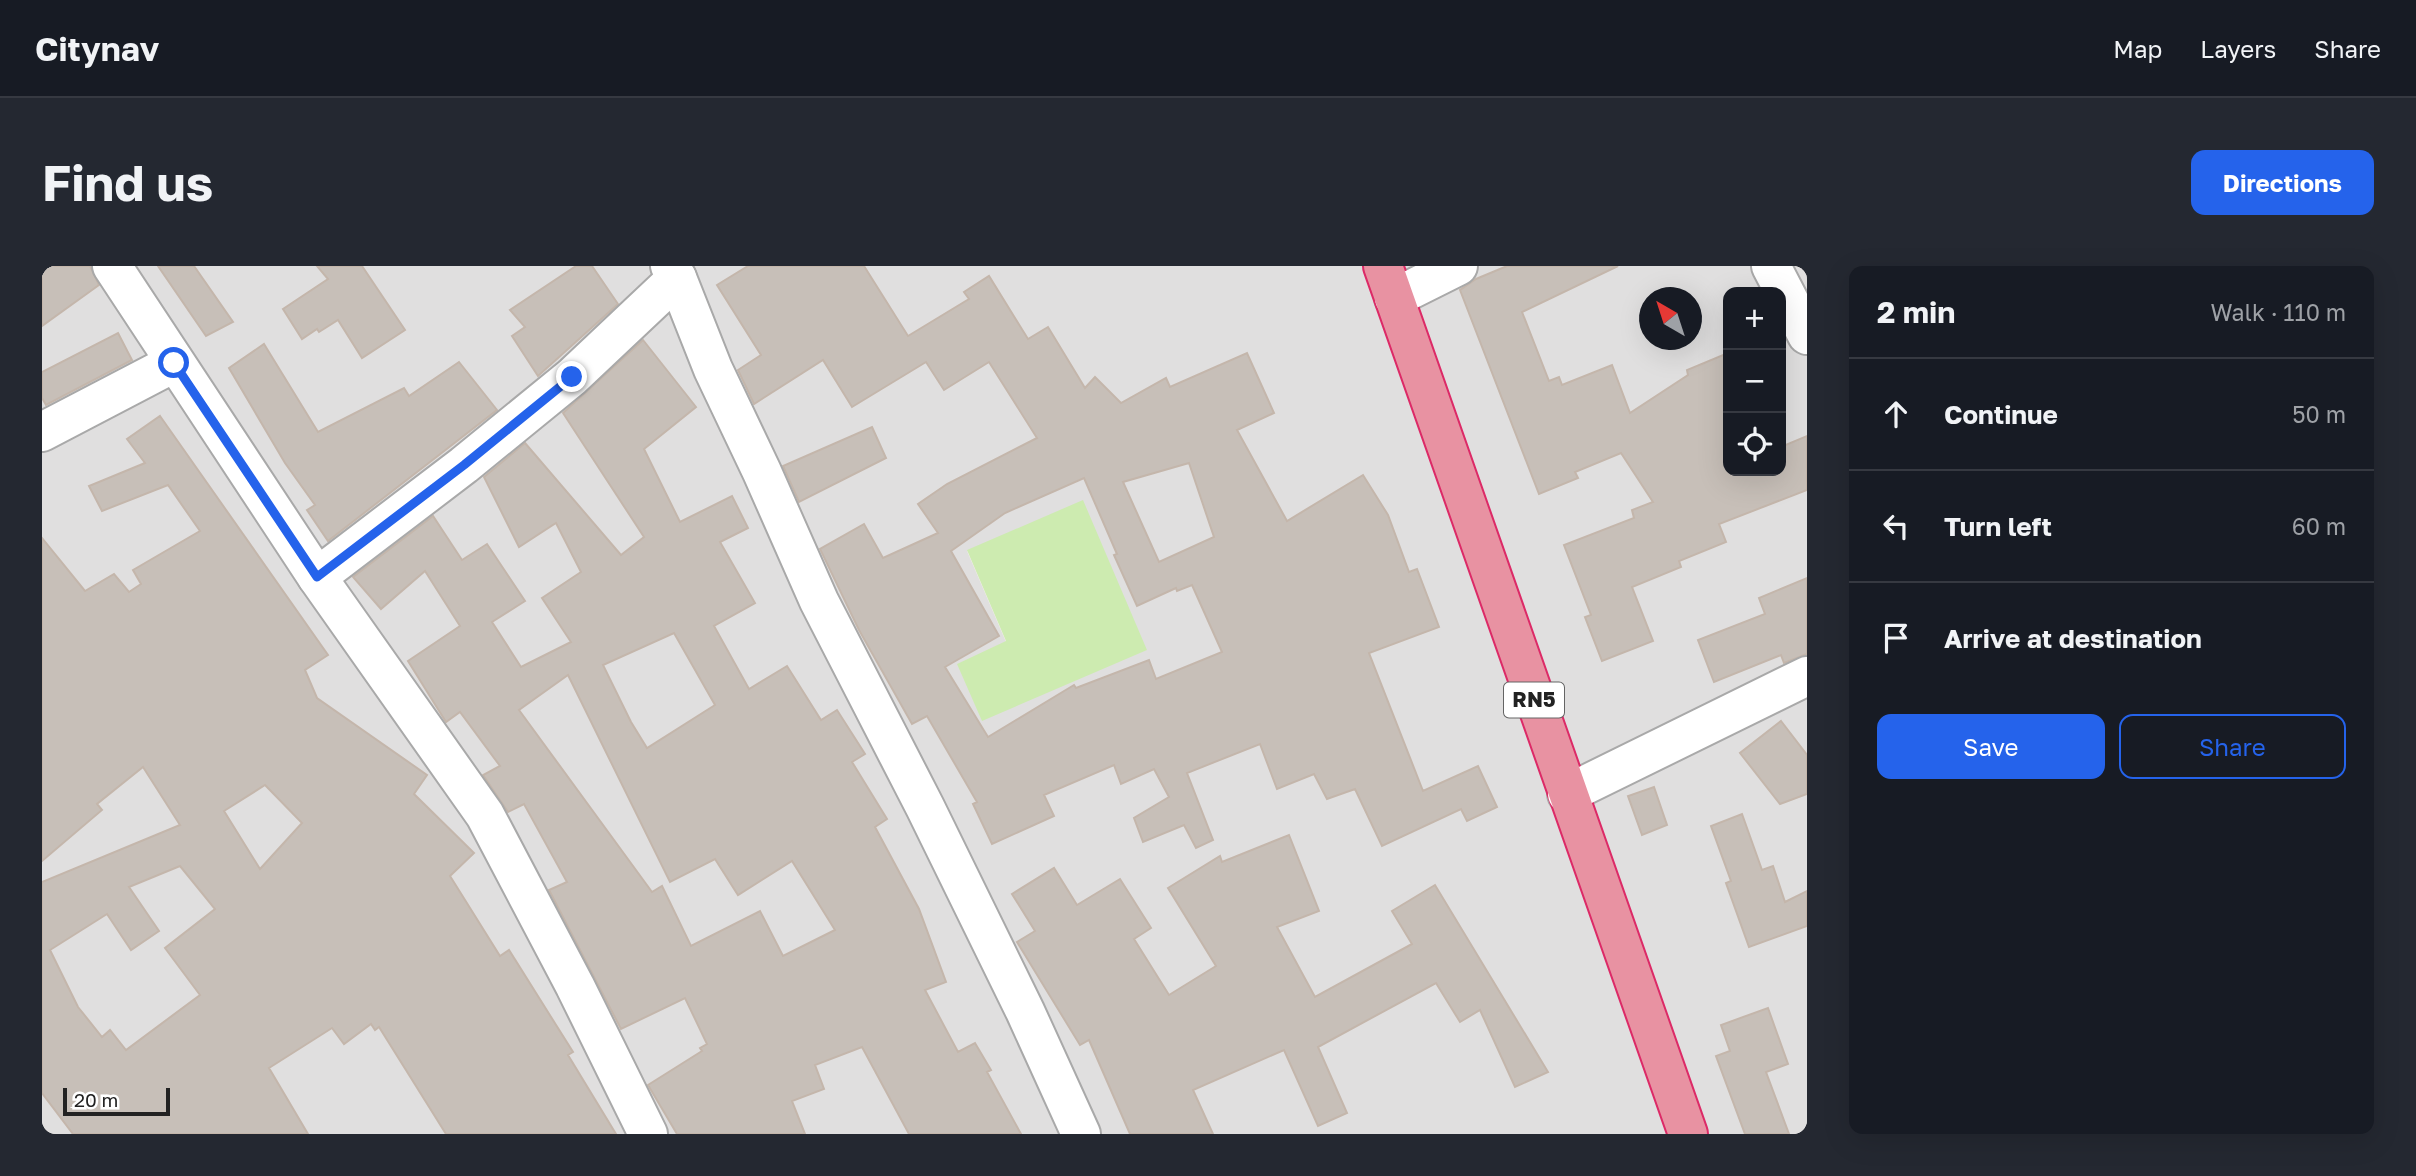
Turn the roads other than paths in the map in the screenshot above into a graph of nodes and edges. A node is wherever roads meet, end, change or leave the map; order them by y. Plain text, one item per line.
1 (112, 266) edge
2 (1458, 266) edge
3 (1771, 266) edge
4 (674, 272) edge
5 (1388, 282) edge
6 (1807, 335) edge
7 (174, 363) junction
8 (42, 432) edge
9 (317, 577) junction
10 (1807, 676) edge
11 (1567, 794) junction
12 (648, 1134) edge
13 (1081, 1134) edge
14 (1688, 1134) edge

1 - 7 street
2 - 5 street
3 - 6 street
4 - 9 street
4 - 13 street
5 - 11 highway, RN5
7 - 8 street
7 - 9 street
9 - 12 street
10 - 11 street
11 - 14 highway, RN5

